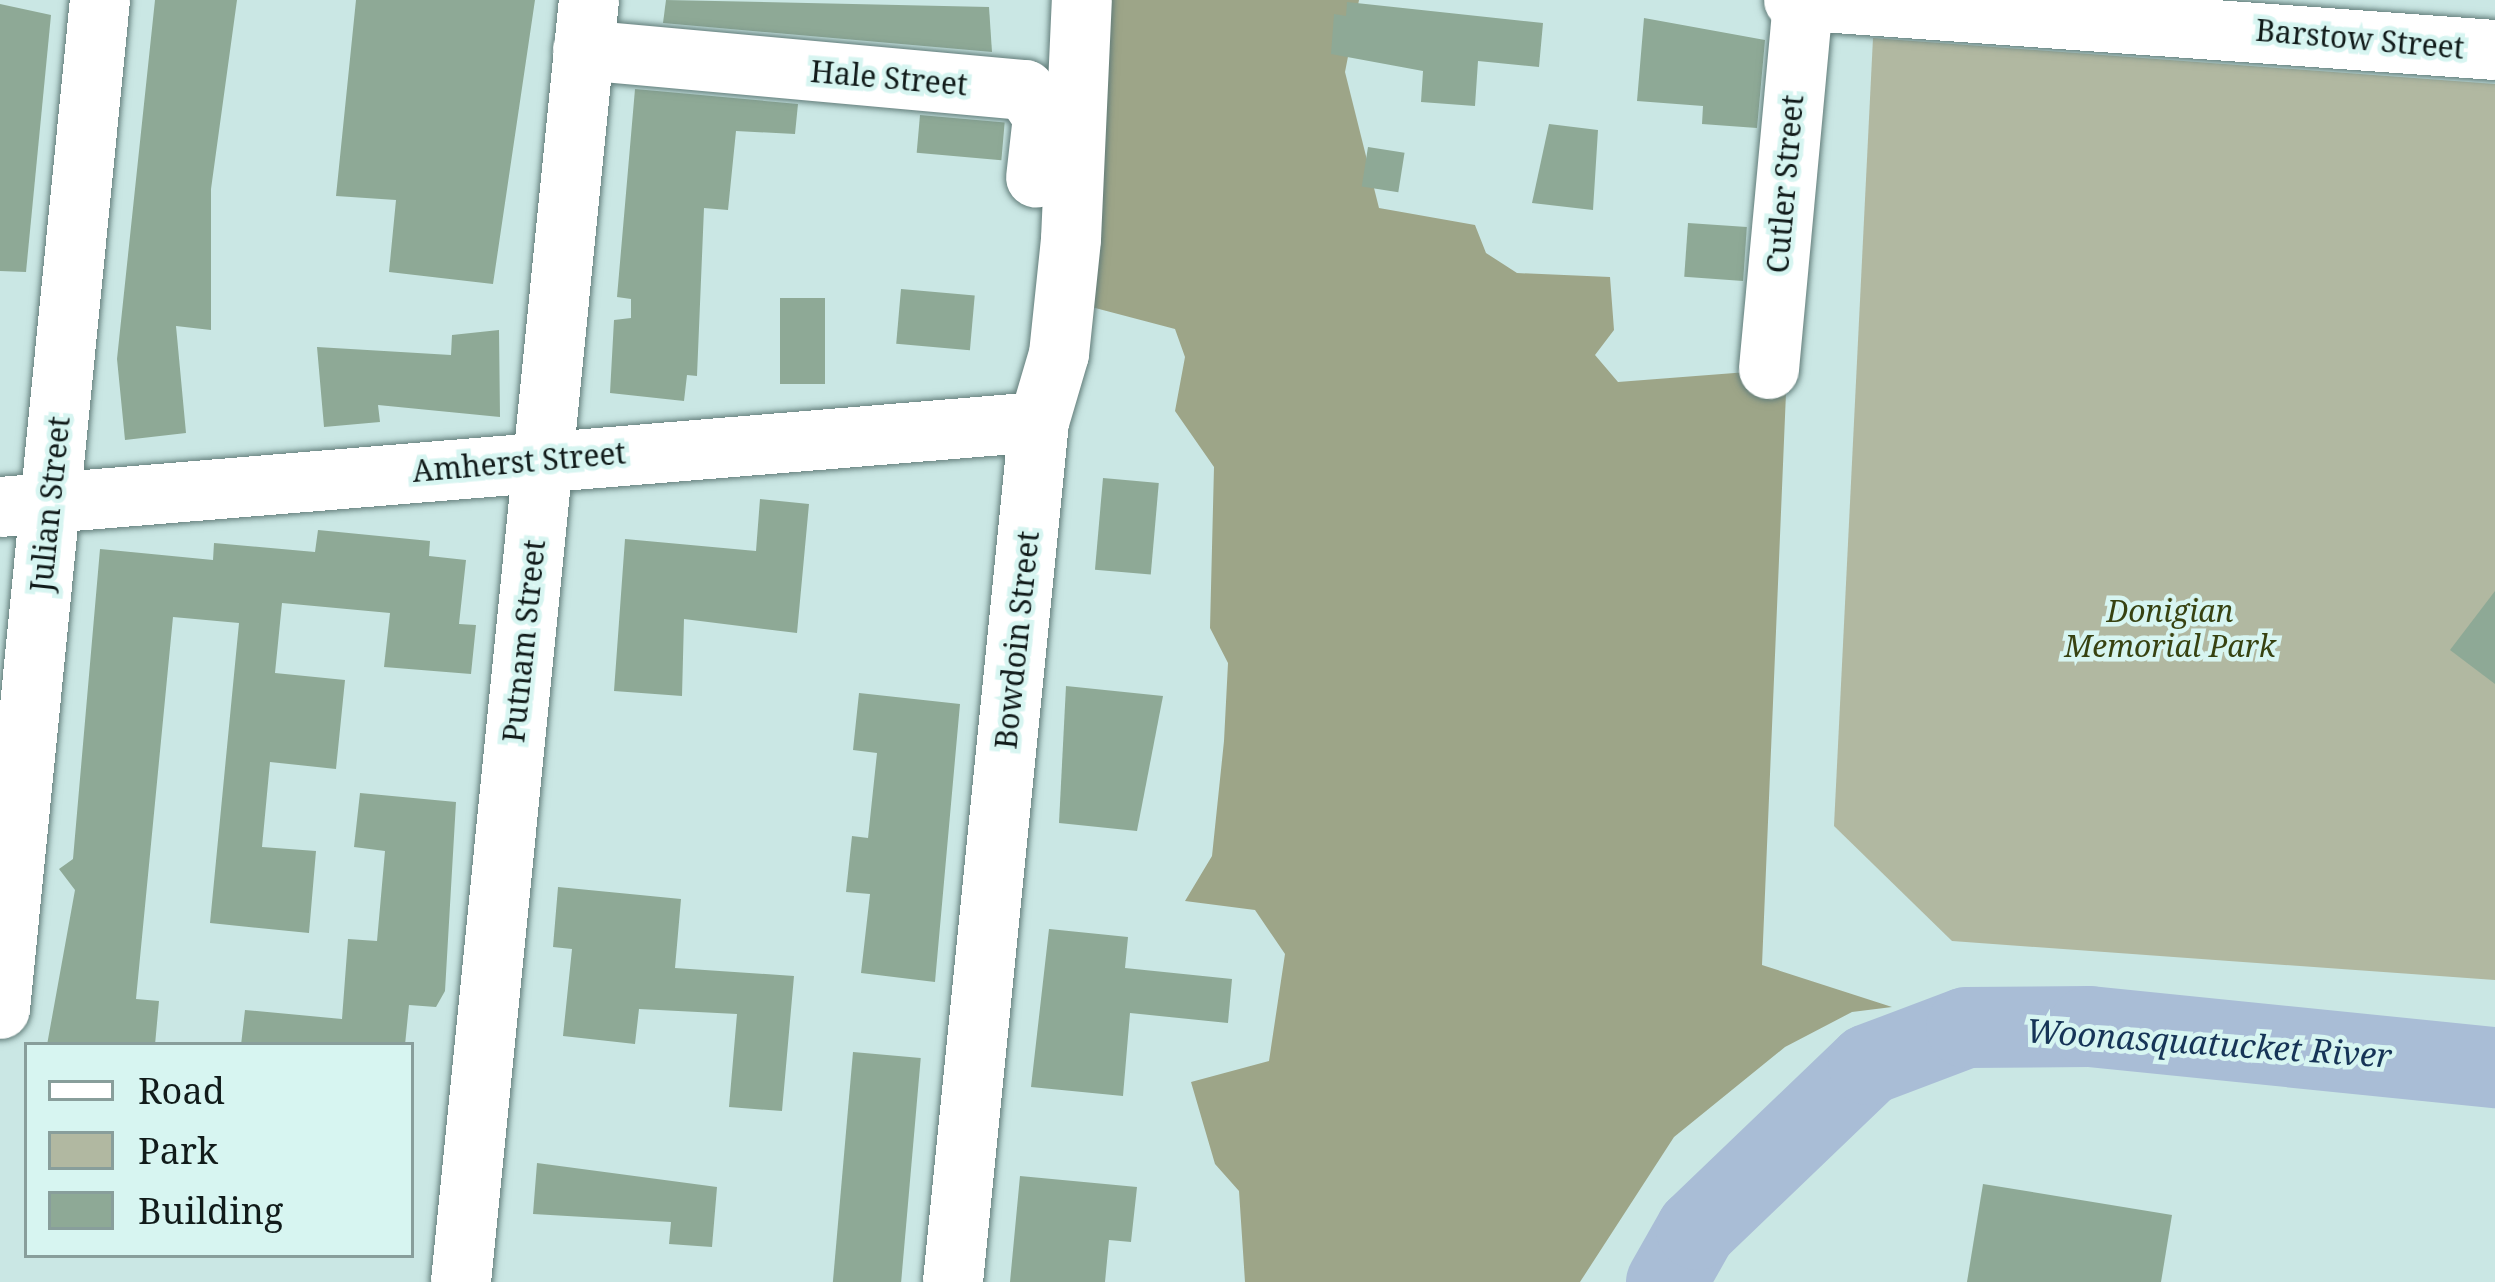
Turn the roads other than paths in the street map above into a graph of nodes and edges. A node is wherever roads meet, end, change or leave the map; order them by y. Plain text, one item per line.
1 (100, 0) edge
2 (1082, 0) edge
3 (1800, 0) edge
4 (586, 25) edge
5 (2495, 50) edge
6 (1071, 239) junction
7 (1769, 369) dead end
8 (1039, 422) junction
9 (543, 460) junction
10 (25, 504) edge
11 (0, 1009) edge
12 (461, 1282) edge
13 (952, 1282) edge

1 - 10 street, Julian Street
2 - 6 street, Bowdoin Street
3 - 5 street, Barstow Street
3 - 7 street, Cutler Street
4 - 6 street, Hale Street
4 - 9 street, Putnam Street
6 - 8 street, Bowdoin Street
8 - 9 street, Amherst Street
8 - 13 street, Bowdoin Street
9 - 10 street, Amherst Street
9 - 12 street, Putnam Street
10 - 11 street, Julian Street

